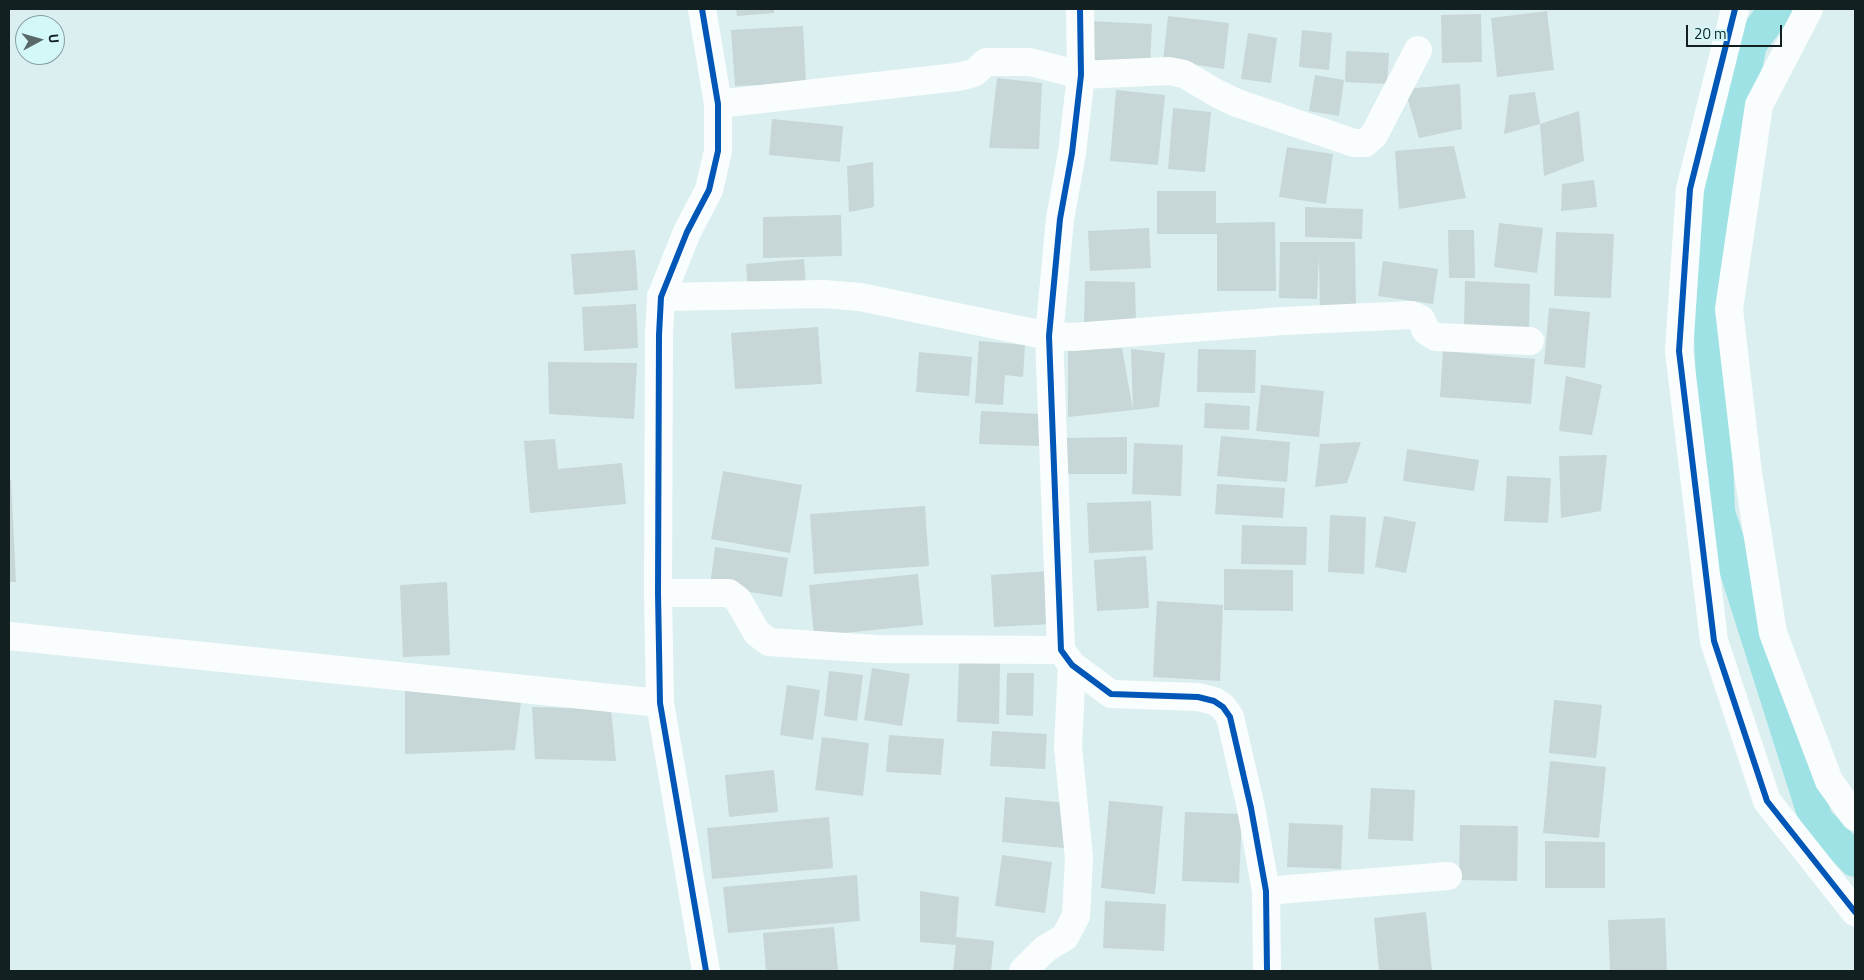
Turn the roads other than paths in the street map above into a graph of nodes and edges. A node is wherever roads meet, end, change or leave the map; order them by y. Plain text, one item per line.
1 (702, 9) edge
2 (1080, 9) edge
3 (1735, 9) edge
4 (1809, 9) edge
5 (1418, 50) dead end
6 (1081, 75) junction
7 (718, 104) junction
8 (661, 297) junction
9 (1049, 336) junction
10 (1530, 340) dead end
11 (658, 593) junction
12 (9, 636) edge
13 (1067, 658) junction
14 (660, 703) junction
15 (1855, 817) edge
16 (1448, 876) dead end
17 (1266, 890) junction
18 (1855, 912) edge
19 (706, 971) edge
20 (1023, 971) edge
21 (1267, 971) edge

1 - 7 street
2 - 6 street
3 - 18 street
4 - 15 street
5 - 6 street
6 - 7 street
6 - 9 street
7 - 8 street
8 - 9 street
8 - 11 street
9 - 10 street
9 - 13 street
11 - 13 street
11 - 14 street
12 - 14 street
13 - 17 street
13 - 20 street
14 - 19 street
16 - 17 street
17 - 21 street

